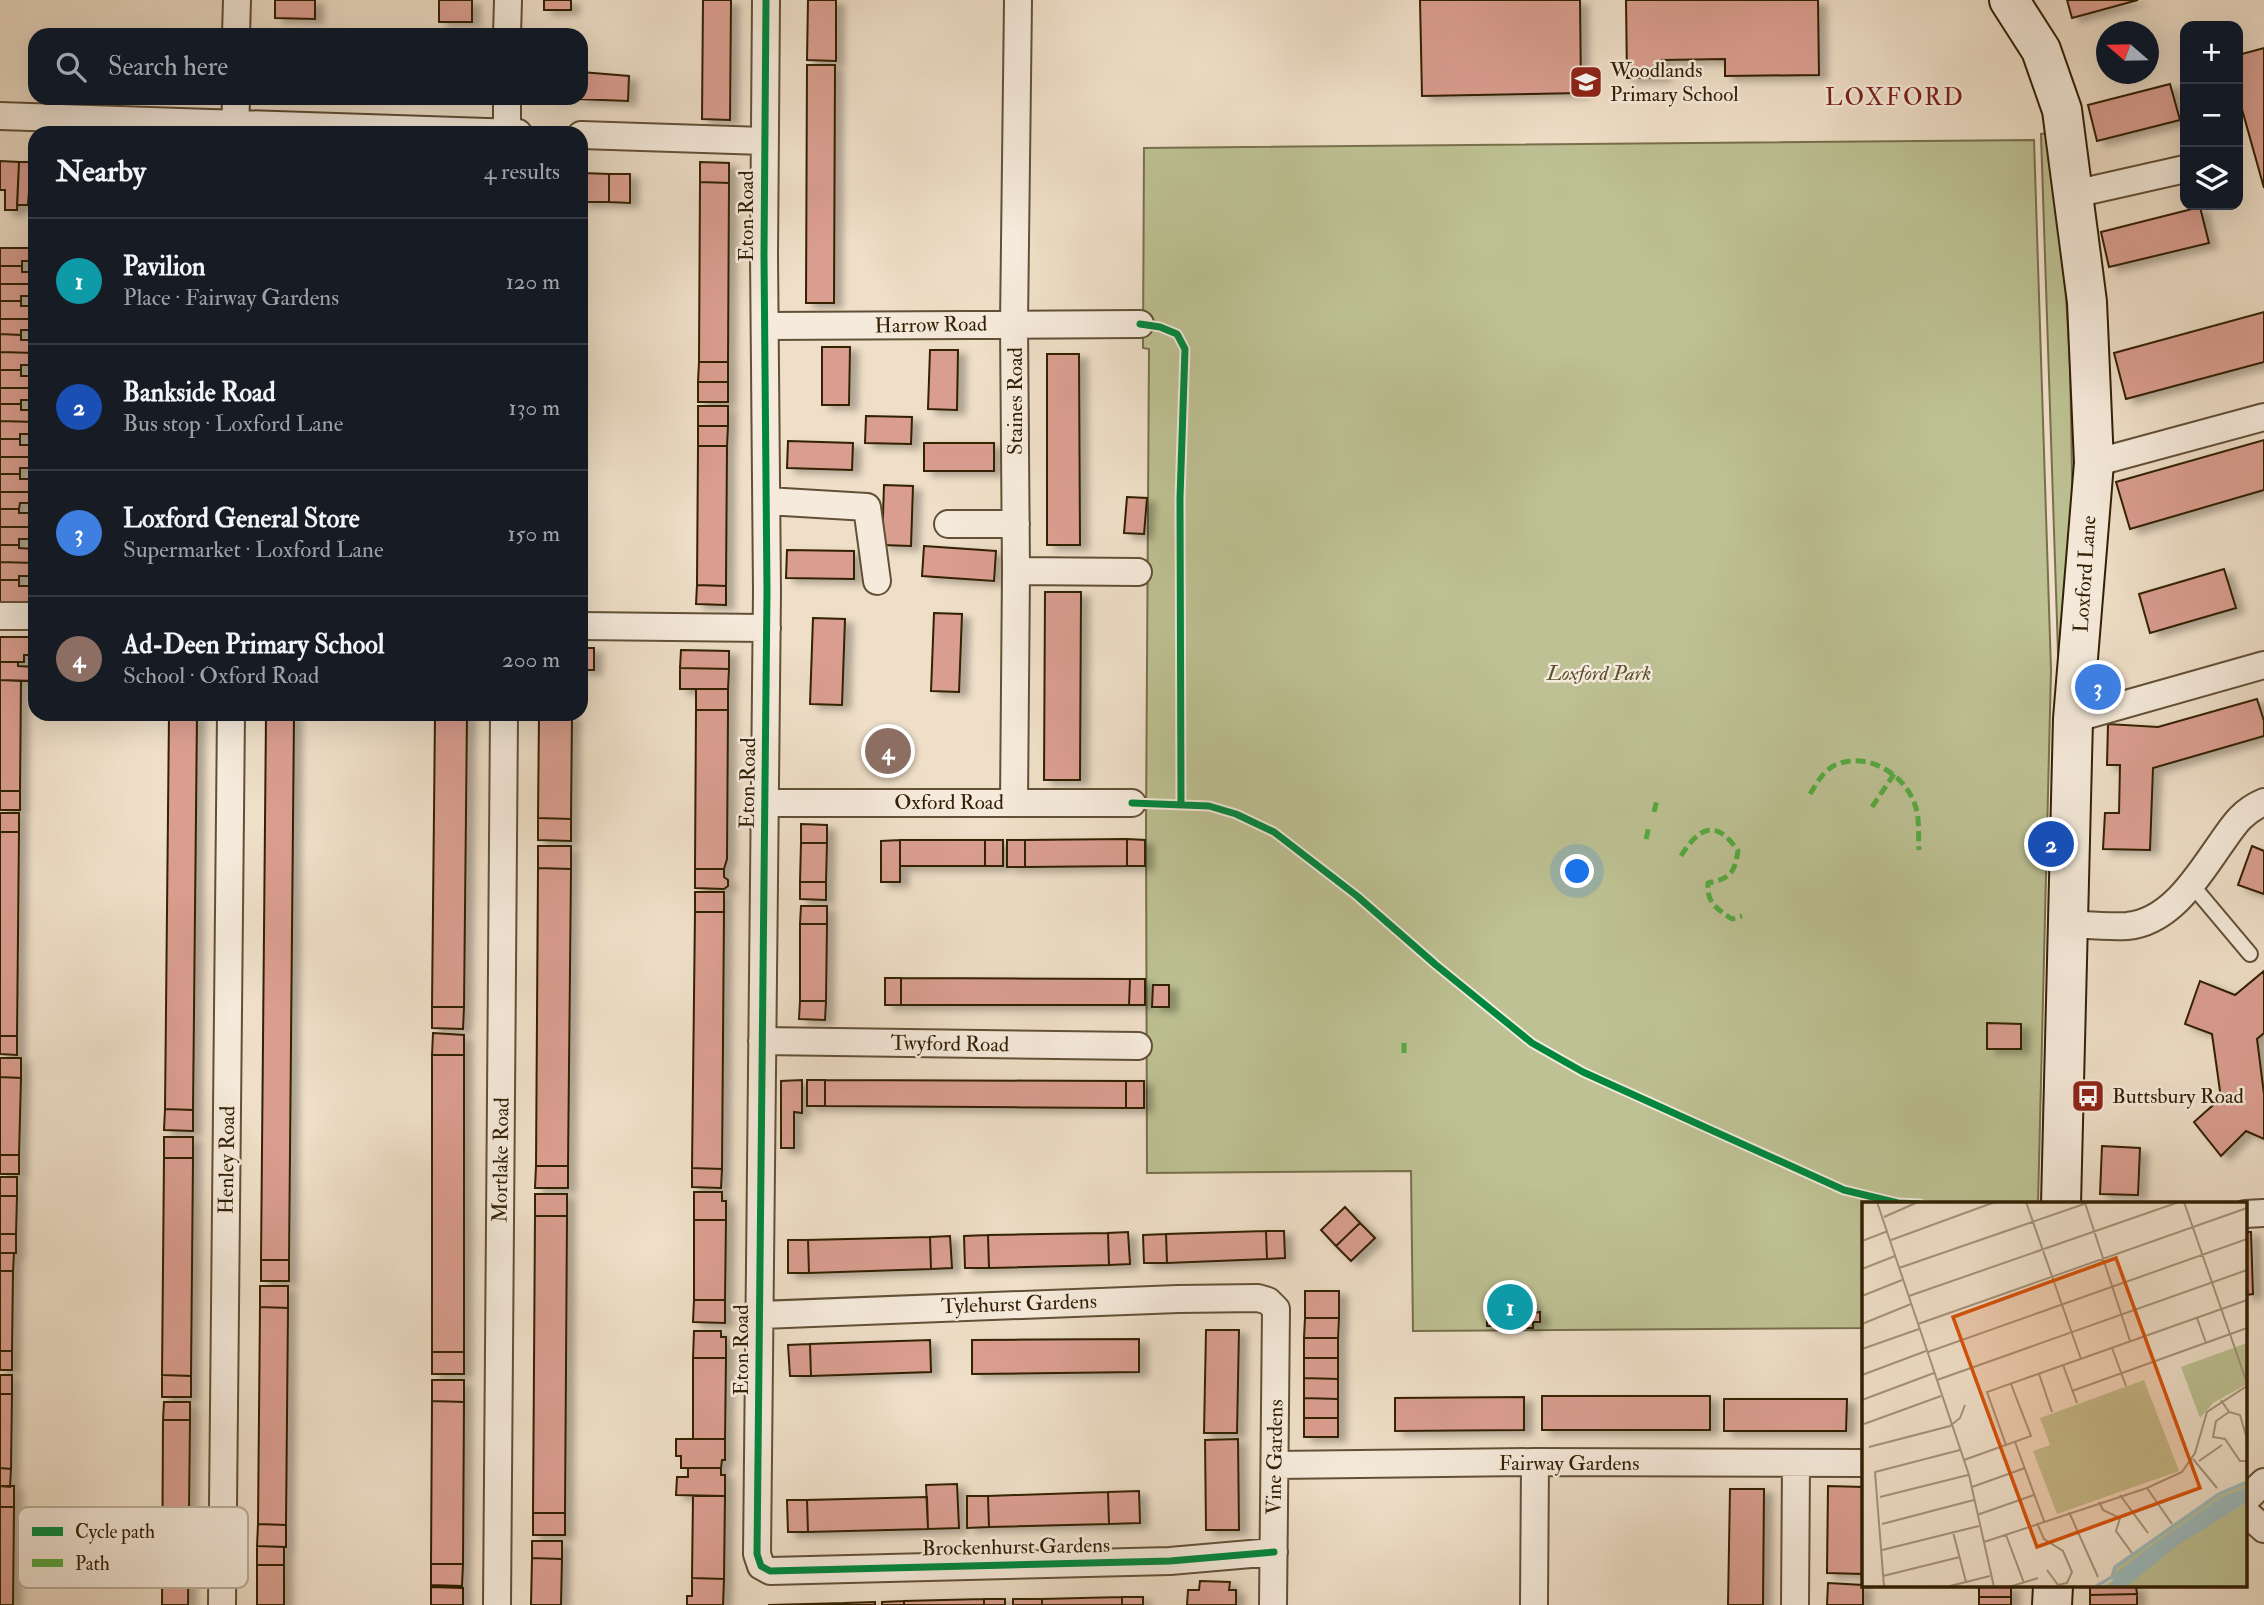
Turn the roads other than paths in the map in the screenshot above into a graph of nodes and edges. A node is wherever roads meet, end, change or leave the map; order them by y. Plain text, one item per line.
1 (237, 0) edge
2 (508, 0) edge
3 (766, 0) edge
4 (1018, 0) edge
5 (2009, 0) edge
6 (236, 28) edge
7 (507, 28) edge
8 (507, 105) edge
9 (0, 116) edge
10 (235, 118) edge
11 (380, 126) edge
12 (507, 126) edge
13 (588, 135) edge
14 (764, 141) junction
15 (2180, 170) edge
16 (2074, 194) junction
17 (1014, 324) junction
18 (1140, 324) dead end
19 (765, 326) junction
20 (2264, 417) edge
21 (2094, 463) junction
22 (767, 500) junction
23 (948, 524) dead end
24 (1016, 524) junction
25 (1016, 571) junction
26 (1138, 572) dead end
27 (877, 581) dead end
28 (0, 616) edge
29 (28, 616) edge
30 (588, 626) edge
31 (767, 628) junction
32 (2264, 665) edge
33 (2073, 719) junction
34 (231, 721) edge
35 (504, 721) edge
36 (1014, 802) junction
37 (2264, 802) edge
38 (765, 803) junction
39 (1132, 803) dead end
40 (2192, 885) junction
41 (2067, 924) junction
42 (2250, 954) dead end
43 (762, 1041) junction
44 (1138, 1046) dead end
45 (2061, 1202) edge
46 (2264, 1213) edge
47 (2246, 1214) edge
48 (1276, 1309) joint
49 (759, 1315) junction
50 (1535, 1462) junction
51 (1862, 1463) edge
52 (1796, 1464) junction
53 (1276, 1465) junction
54 (2264, 1482) edge
55 (2246, 1499) edge
56 (223, 1507) edge
57 (2246, 1513) edge
58 (2264, 1529) edge
59 (1273, 1552) junction
60 (761, 1566) joint
61 (498, 1605) edge
62 (1273, 1605) edge
63 (1534, 1605) edge
64 (1795, 1605) edge

1 - 6 street
2 - 7 street
3 - 14 street, Eton Road
4 - 17 street, Staines Road
5 - 16 street, Loxford Lane
8 - 12 street
9 - 10 street
10 - 11 street
13 - 14 street
14 - 19 street, Eton Road
15 - 16 street
16 - 21 street, Loxford Lane
17 - 18 street, Harrow Road
17 - 19 street, Harrow Road
17 - 24 street, Staines Road
19 - 22 street, Eton Road
20 - 21 street
21 - 33 street, Loxford Lane
22 - 27 street
22 - 31 street, Eton Road
23 - 24 street
24 - 25 street, Staines Road
25 - 26 street
25 - 36 street, Staines Road
28 - 29 street
30 - 31 street
31 - 38 street, Eton Road
32 - 33 street
33 - 41 street, Loxford Lane
34 - 56 street, Henley Road
35 - 61 street, Mortlake Road
36 - 38 street, Oxford Road
36 - 39 street, Oxford Road
37 - 40 street
38 - 43 street, Eton Road
40 - 41 street
40 - 42 lane
41 - 45 street, Loxford Lane
43 - 44 street, Twyford Road
43 - 49 street, Eton Road
46 - 47 street
48 - 49 street, Tylehurst Gardens
48 - 53 street, Vine Gardens
49 - 60 street, Eton Road
50 - 52 street, Fairway Gardens
50 - 53 street, Fairway Gardens
50 - 63 street
51 - 52 street, Fairway Gardens
52 - 64 street
53 - 59 street, Vine Gardens
54 - 55 street
57 - 58 street
59 - 60 street, Brockenhurst Gardens
59 - 62 street, Vine Gardens

